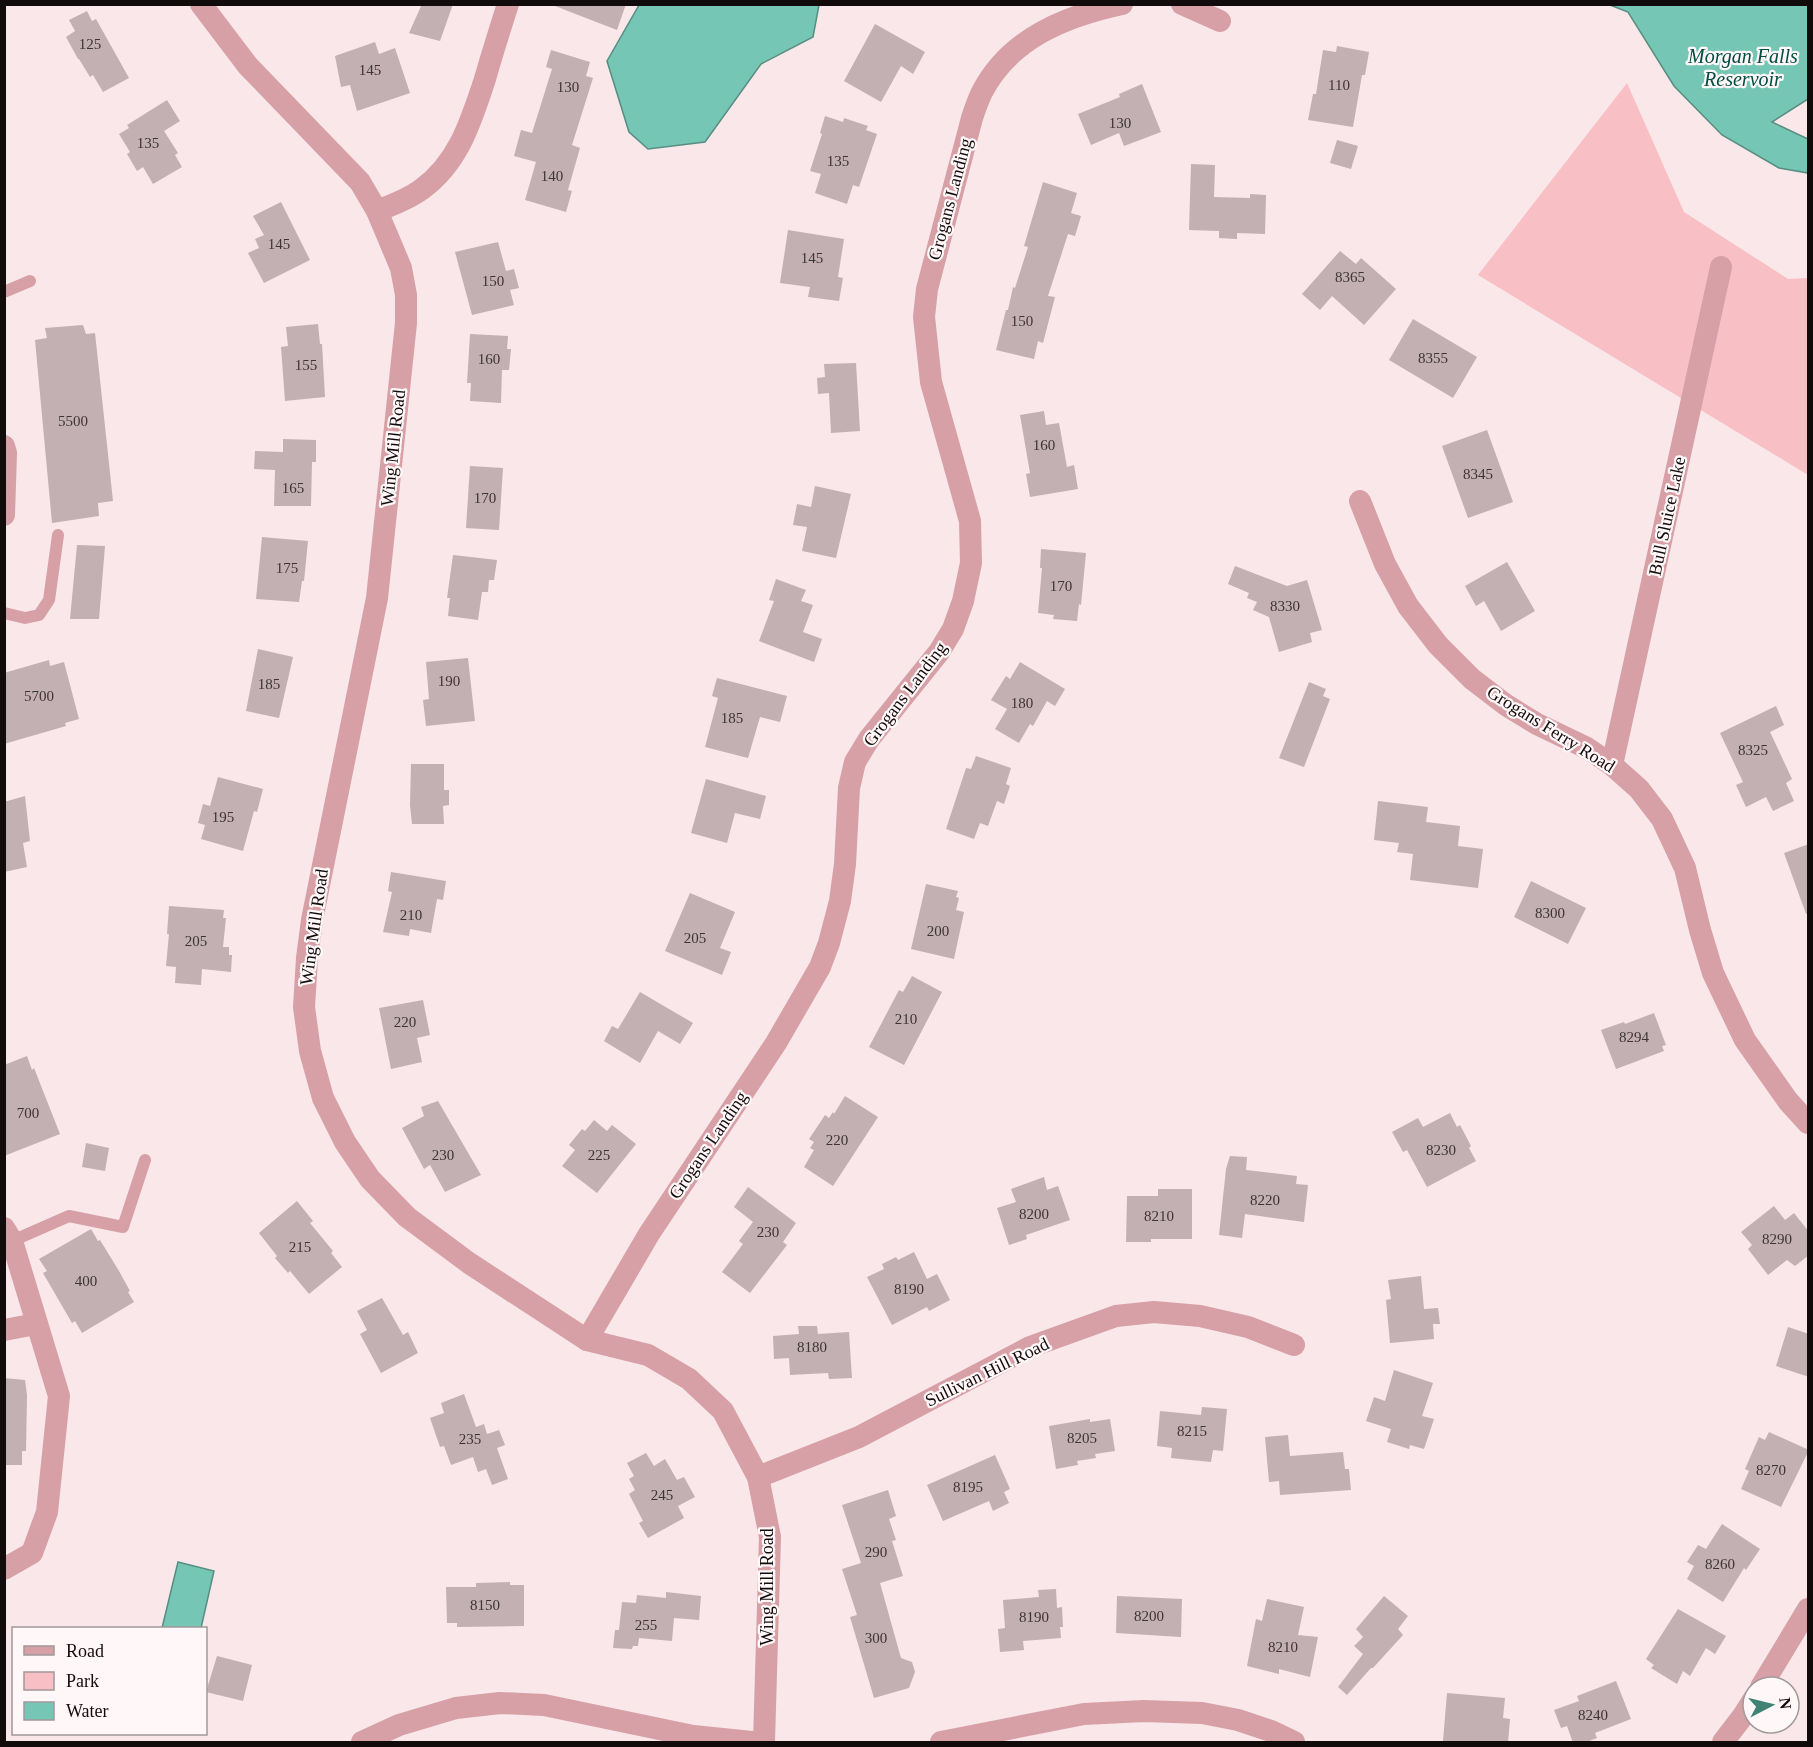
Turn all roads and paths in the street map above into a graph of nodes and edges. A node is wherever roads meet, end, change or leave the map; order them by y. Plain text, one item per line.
1 (201, 4) edge
2 (508, 4) edge
3 (1122, 4) edge
4 (1182, 4) edge
5 (1220, 21) dead end
6 (377, 210) junction
7 (1721, 267) dead end
8 (30, 281) dead end
9 (4, 292) edge
10 (4, 446) edge
11 (1360, 501) dead end
12 (4, 514) edge
13 (58, 535) dead end
14 (4, 613) edge
15 (1612, 765) junction
16 (1809, 1123) edge
17 (145, 1160) dead end
18 (8, 1235) edge
19 (36, 1324) junction
20 (4, 1330) edge
21 (587, 1340) junction
22 (1294, 1345) dead end
23 (758, 1477) junction
24 (4, 1569) edge
25 (1809, 1609) edge
26 (1768, 1675) edge
27 (1741, 1719) edge
28 (362, 1743) edge
29 (752, 1743) edge
30 (764, 1743) edge
31 (941, 1743) edge
32 (1294, 1743) edge
33 (1723, 1743) edge

1 - 6 street, Wing Mill Road
2 - 6 street
3 - 21 street, Grogans Landing
4 - 5 street
6 - 21 street, Wing Mill Road
7 - 15 street, Bull Sluice Lake
8 - 9 lane
10 - 12 street
11 - 15 street, Grogans Ferry Road
13 - 14 lane
15 - 16 street, Grogans Ferry Road
17 - 18 lane
18 - 19 street
19 - 20 street
19 - 24 street
21 - 23 street, Wing Mill Road
22 - 23 street, Sullivan Hill Road
23 - 30 street, Wing Mill Road
25 - 26 street
27 - 33 street
28 - 29 street
31 - 32 street

